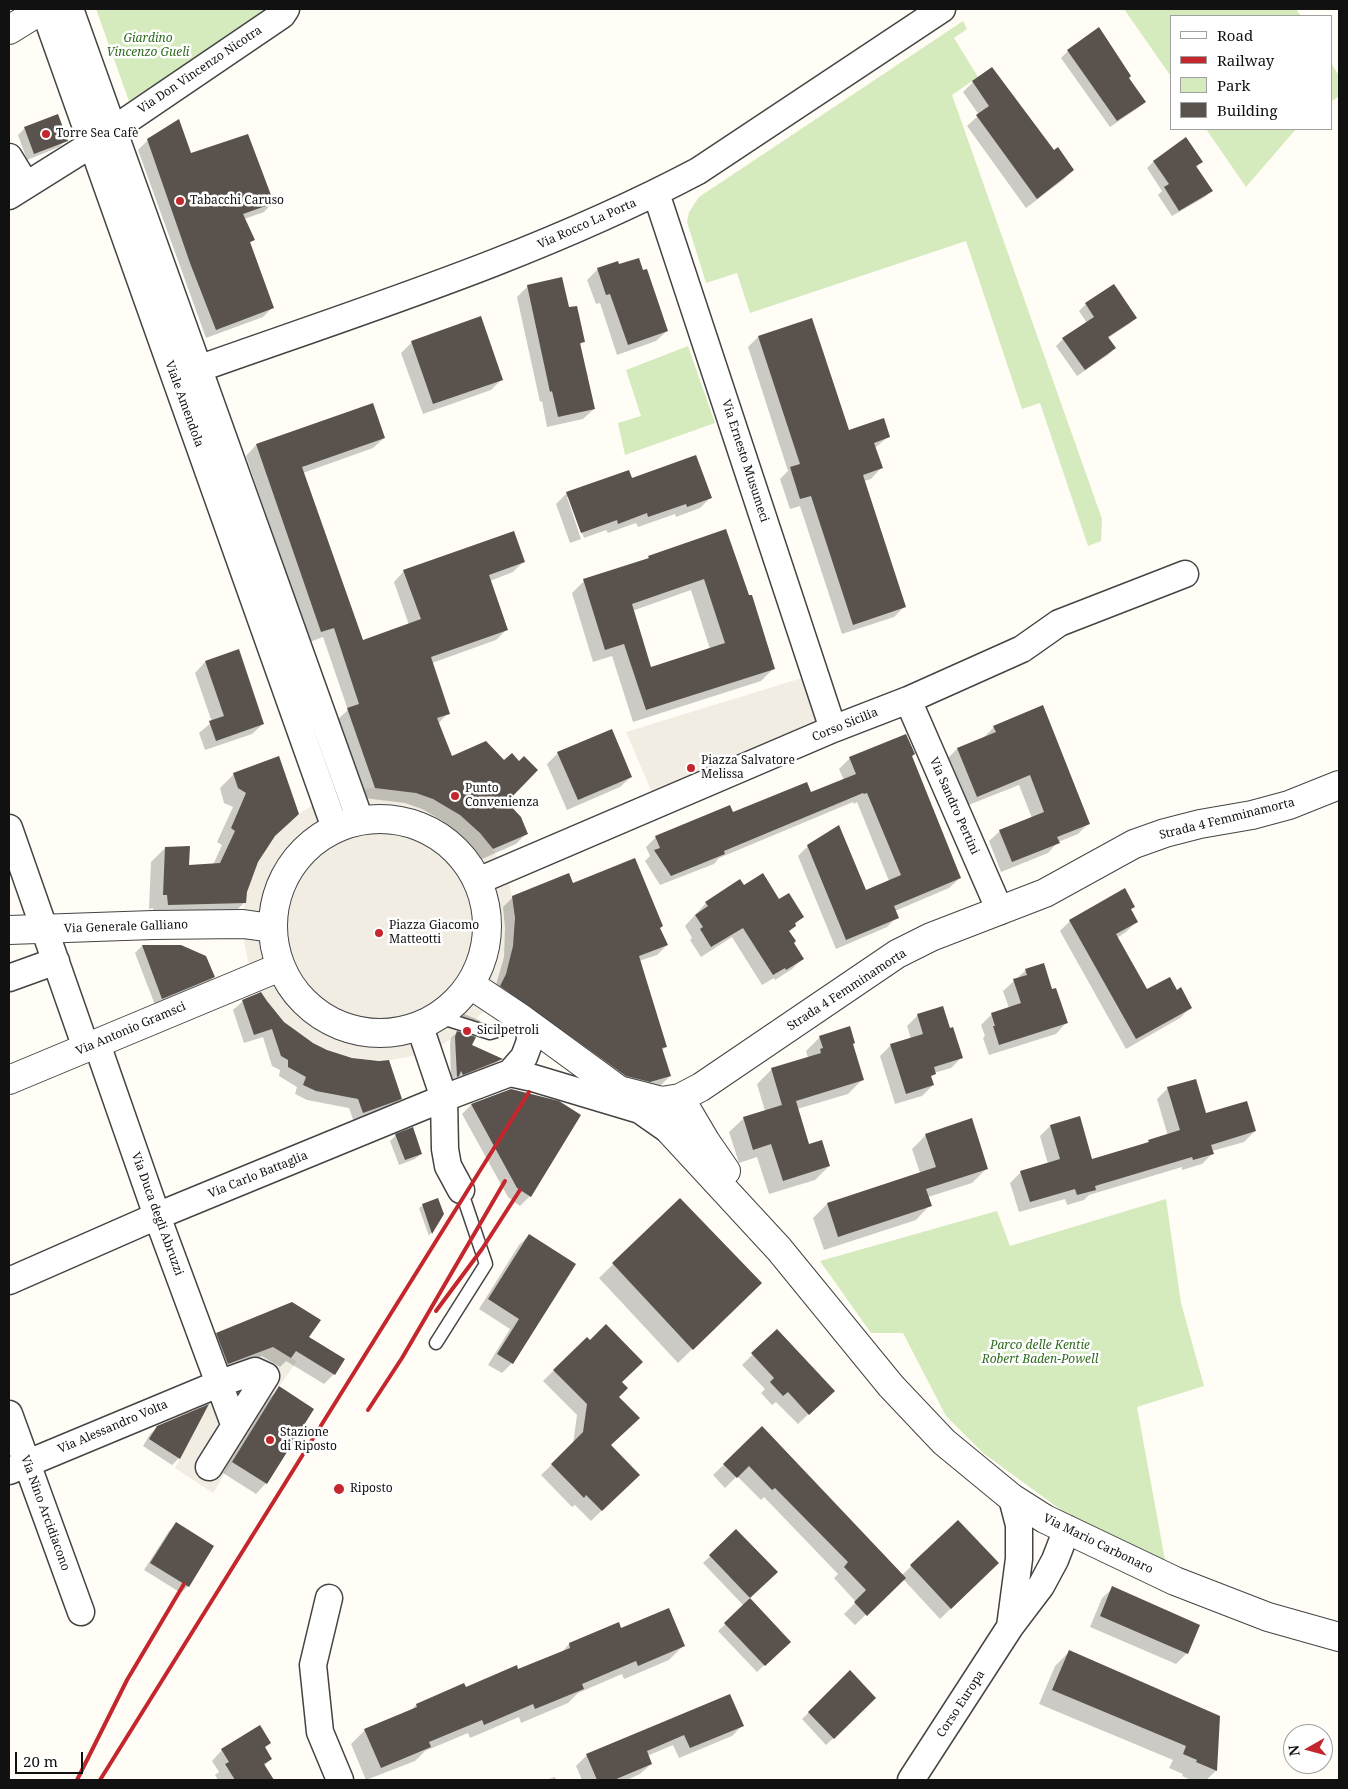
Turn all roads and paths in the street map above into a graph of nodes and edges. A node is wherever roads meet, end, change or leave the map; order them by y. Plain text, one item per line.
1 (43, 9) edge
2 (70, 9) edge
3 (286, 9) edge
4 (942, 9) edge
5 (9, 30) edge
6 (102, 137) junction
7 (9, 157) edge
8 (17, 190) edge
9 (656, 193) junction
10 (171, 365) junction
11 (198, 369) junction
12 (1185, 574) dead end
13 (908, 700) junction
14 (833, 729) junction
15 (1339, 785) edge
16 (337, 795) junction
17 (348, 824) junction
18 (9, 828) edge
19 (490, 876) junction
20 (1000, 911) junction
21 (272, 928) junction
22 (44, 929) junction
23 (9, 930) edge
24 (56, 961) junction
25 (280, 967) junction
26 (9, 978) edge
27 (471, 985) junction
28 (525, 1022) junction
29 (429, 1032) junction
30 (91, 1046) junction
31 (510, 1073) junction
32 (9, 1080) edge
33 (444, 1098) junction
34 (661, 1103) junction
35 (461, 1190) joint
36 (158, 1216) junction
37 (779, 1249) junction
38 (9, 1281) edge
39 (436, 1343) dead end
40 (218, 1384) junction
41 (9, 1414) edge
42 (234, 1424) junction
43 (18, 1467) edge
44 (209, 1467) dead end
45 (1012, 1498) junction
46 (1067, 1529) junction
47 (328, 1598) dead end
48 (81, 1612) dead end
49 (1010, 1627) junction
50 (1339, 1637) edge
51 (340, 1780) edge
52 (911, 1780) edge

1 - 5 street
1 - 6 street, Viale Amendola
2 - 6 street, Viale Amendola
3 - 6 street, Via Don Vincenzo Nicotra
4 - 9 street, Via Rocco La Porta
6 - 8 street, Via Don Vincenzo Nicotra
6 - 10 street, Viale Amendola
6 - 11 street, Viale Amendola
7 - 8 street
9 - 11 street, Via Rocco La Porta
9 - 14 street, Via Ernesto Musumeci
10 - 11 street
10 - 16 street, Viale Amendola
11 - 16 street, Viale Amendola
12 - 13 street, Corso Sicilia
13 - 14 street, Corso Sicilia
13 - 20 street, Via Sandro Pertini
14 - 19 street, Corso Sicilia
15 - 20 street, Strada 4 Femminamorta
16 - 17 street
17 - 19 street
17 - 21 street
18 - 22 street, Via Duca degli Abruzzi
19 - 27 street
20 - 34 street, Strada 4 Femminamorta
21 - 22 street, Via Generale Galliano
21 - 25 street
22 - 23 street, Via Generale Galliano
22 - 24 street, Via Duca degli Abruzzi
24 - 26 street
24 - 30 street, Via Duca degli Abruzzi
25 - 29 street
25 - 30 street, Via Antonio Gramsci
27 - 28 street
27 - 29 street
28 - 29 lane
28 - 31 street
28 - 34 street
29 - 33 street
30 - 32 street, Via Antonio Gramsci
30 - 36 street, Via Duca degli Abruzzi
31 - 33 street, Via Carlo Battaglia
31 - 34 street
33 - 35 street
33 - 36 street, Via Carlo Battaglia
34 - 37 street
34 - 37 street
35 - 39 lane
36 - 38 street, Via Carlo Battaglia
36 - 40 street, Via Duca degli Abruzzi
37 - 45 street, Via Mario Carbonaro
40 - 42 street, Via Duca degli Abruzzi
40 - 42 street, Via Alessandro Volta
40 - 43 street, Via Alessandro Volta
41 - 43 street, Via Nino Arcidiacono
42 - 44 street
43 - 48 street, Via Nino Arcidiacono
45 - 46 street, Via Mario Carbonaro
45 - 49 street
46 - 49 street, Corso Europa
46 - 50 street, Via Mario Carbonaro
47 - 51 street
49 - 52 street, Corso Europa

